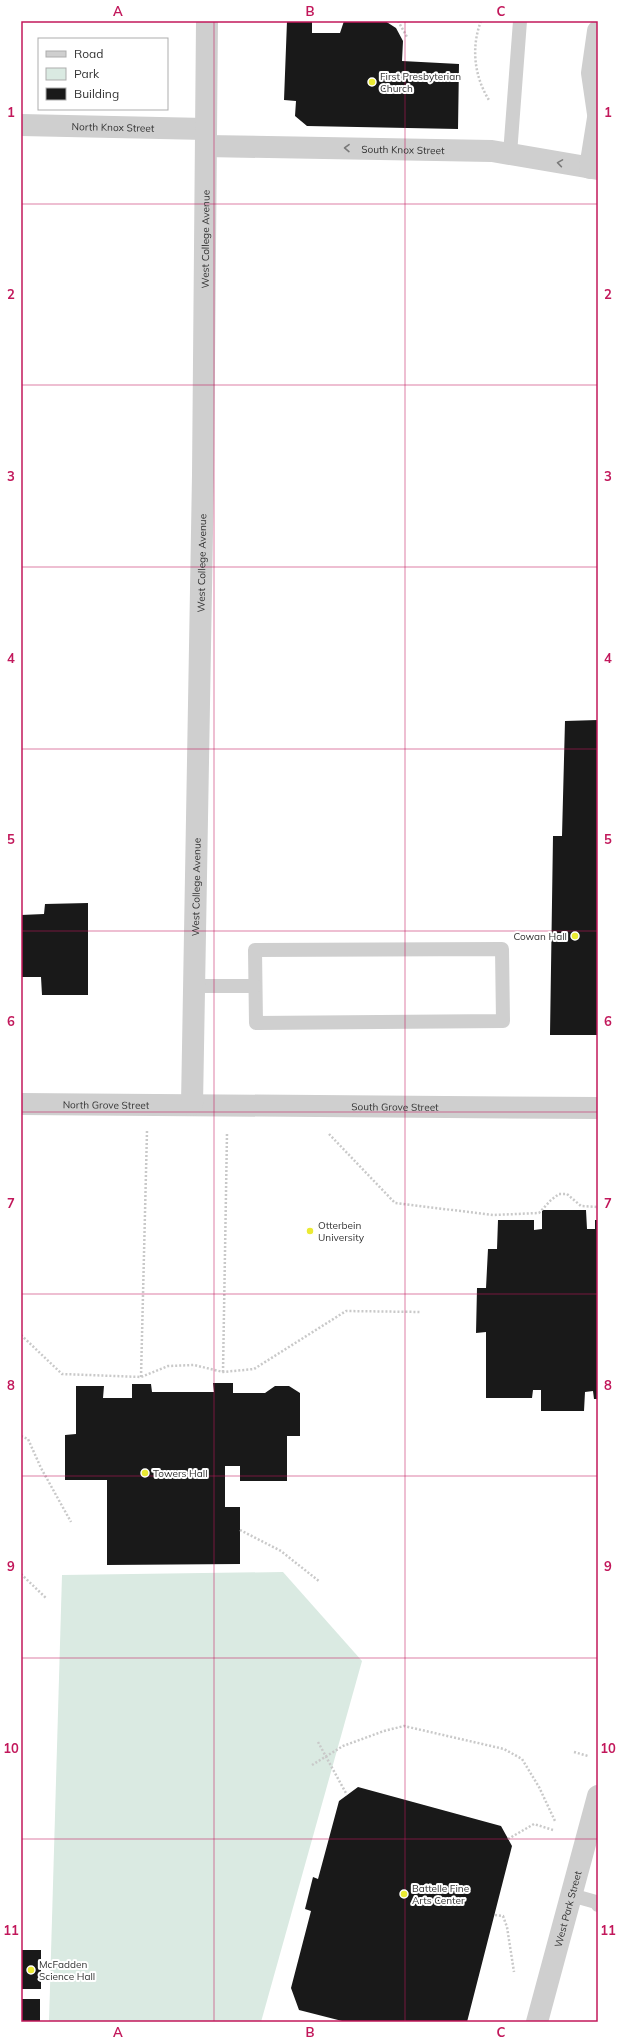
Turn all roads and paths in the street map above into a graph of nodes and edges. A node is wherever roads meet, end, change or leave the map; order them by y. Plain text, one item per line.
1 (207, 21) edge
2 (398, 21) edge
3 (480, 21) edge
4 (520, 21) edge
5 (598, 31) edge
6 (406, 37) dead end
7 (491, 102) dead end
8 (598, 114) edge
9 (598, 118) edge
10 (21, 125) edge
11 (206, 137) junction
12 (510, 154) junction
13 (594, 168) edge
14 (195, 986) junction
15 (255, 986) junction
16 (21, 1104) edge
17 (192, 1104) junction
18 (598, 1108) edge
19 (147, 1129) dead end
20 (227, 1129) dead end
21 (325, 1129) dead end
22 (598, 1207) edge
23 (421, 1312) dead end
24 (21, 1335) edge
25 (223, 1372) junction
26 (141, 1377) junction
27 (21, 1436) edge
28 (70, 1522) dead end
29 (240, 1530) dead end
30 (21, 1574) edge
31 (320, 1582) dead end
32 (46, 1598) dead end
33 (318, 1742) dead end
34 (574, 1752) dead end
35 (326, 1756) junction
36 (588, 1756) dead end
37 (312, 1765) dead end
38 (346, 1795) dead end
39 (598, 1796) edge
40 (555, 1821) dead end
41 (553, 1830) dead end
42 (508, 1839) dead end
43 (572, 1895) junction
44 (597, 1903) edge
45 (495, 1915) dead end
46 (514, 1972) dead end
47 (537, 2022) edge

1 - 11 street, West College Avenue
2 - 6 path
3 - 7 path
4 - 12 lane
5 - 8 street
9 - 13 street
10 - 11 street, North Knox Street
12 -> 11 street, South Knox Street
11 - 14 street, West College Avenue
13 -> 12 street, South Knox Street
14 - 15 lane
14 - 17 street, West College Avenue
15 - 15 lane
16 - 17 street, North Grove Street
17 - 18 street, South Grove Street
19 - 26 path
20 - 25 path
21 - 22 path
23 - 25 path
24 - 26 path
25 - 26 path
27 - 28 path
29 - 31 path
30 - 32 path
33 - 35 path
34 - 36 path
35 - 37 path
35 - 38 path
35 - 40 path
39 - 43 street, West Park Street
41 - 42 path
43 - 44 lane
43 - 47 street, West Park Street
45 - 46 path

